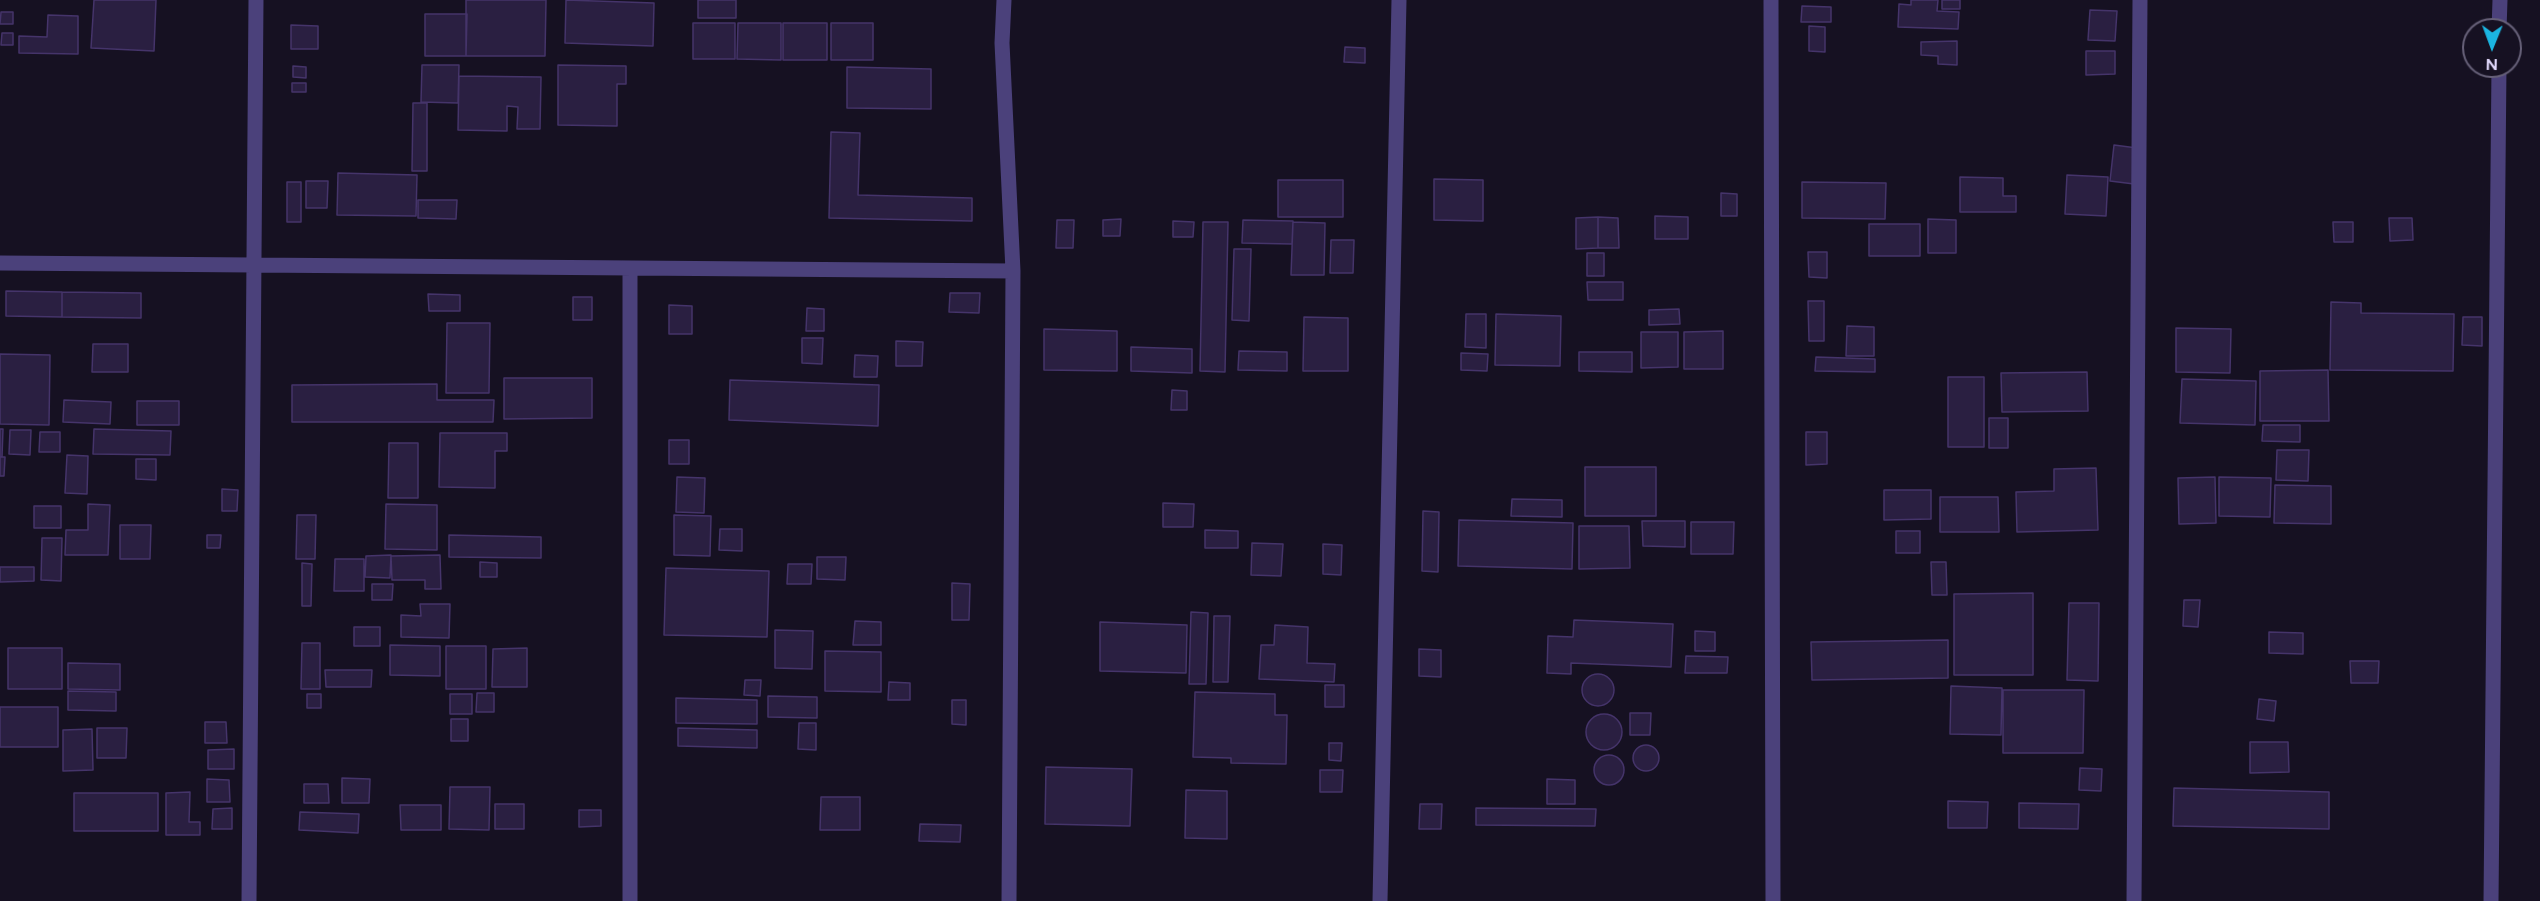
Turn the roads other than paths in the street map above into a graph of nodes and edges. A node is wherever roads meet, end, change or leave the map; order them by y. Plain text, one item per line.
1 (256, 0) edge
2 (1004, 0) edge
3 (1399, 0) edge
4 (1771, 0) edge
5 (2140, 0) edge
6 (2500, 0) edge
7 (2499, 18) edge
8 (2499, 78) edge
9 (0, 263) edge
10 (254, 265) junction
11 (630, 268) junction
12 (1013, 271) junction
13 (249, 901) edge
14 (630, 901) edge
15 (1009, 901) edge
16 (1380, 901) edge
17 (1773, 901) edge
18 (2134, 901) edge
19 (2491, 901) edge

1 - 10 street
2 - 12 street
3 - 16 street
4 - 17 street
5 - 18 street
6 - 7 street
8 - 19 street
9 - 10 street
10 - 11 street
10 - 13 street
11 - 12 street
11 - 14 street
12 - 15 street

